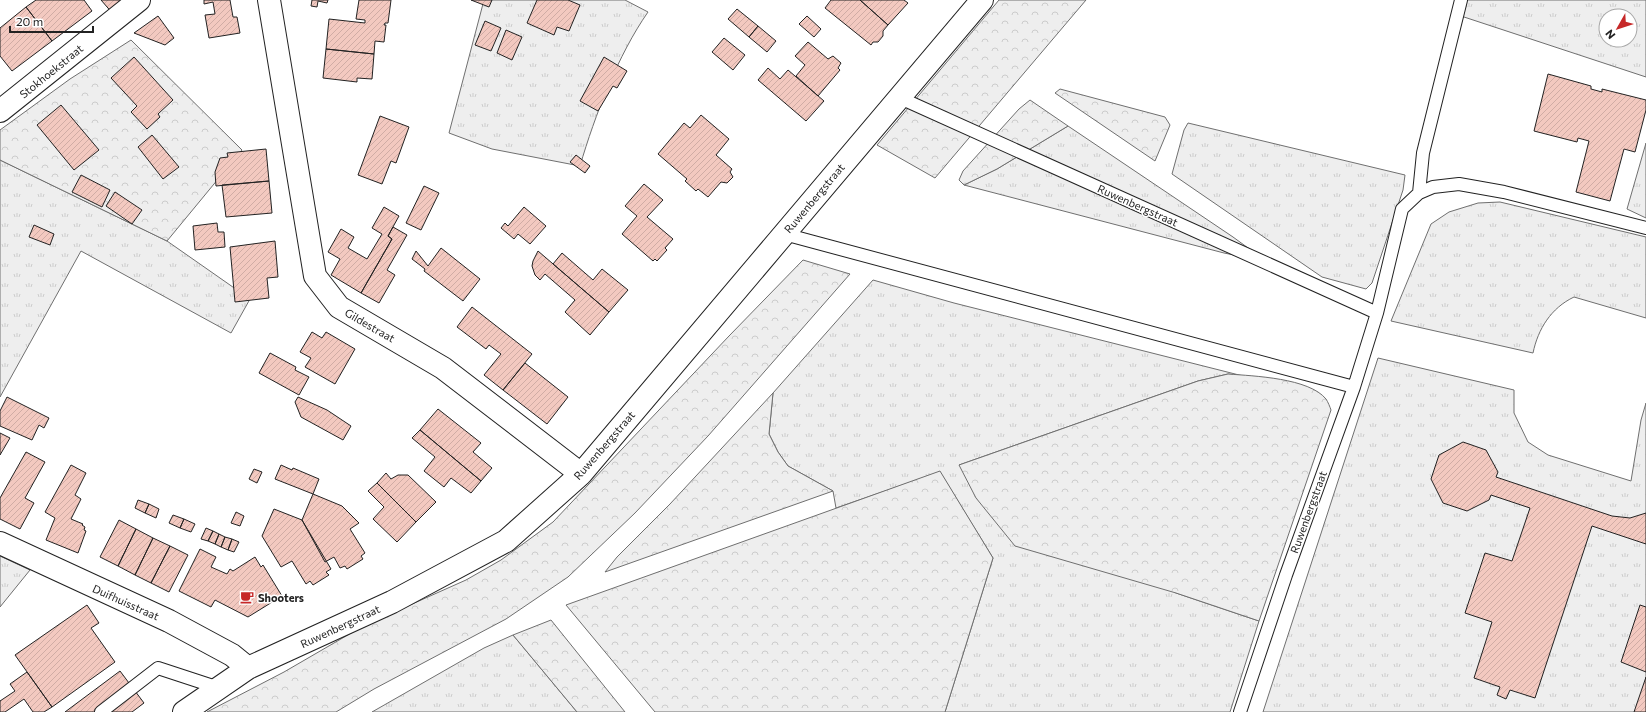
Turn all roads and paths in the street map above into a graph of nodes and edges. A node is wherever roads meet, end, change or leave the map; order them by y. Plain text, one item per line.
1 (139, 0) edge
2 (269, 0) edge
3 (982, 0) edge
4 (1461, 0) edge
5 (898, 97) junction
6 (0, 111) edge
7 (1418, 193) junction
8 (1646, 228) edge
9 (784, 234) junction
10 (1377, 313) junction
11 (1354, 387) junction
12 (581, 474) junction
13 (0, 543) edge
14 (248, 668) junction
15 (219, 688) junction
16 (101, 712) edge
17 (184, 712) edge
18 (1240, 712) edge

1 - 6 street, Stokhoekstraat
2 - 12 street, Gildestraat
3 - 5 street, Ruwenbergstraat
4 - 7 lane
5 - 9 street, Ruwenbergstraat
5 - 10 lane, Ruwenbergstraat
7 - 8 lane
7 - 10 lane, Ruwenbergstraat
9 - 11 lane
9 - 12 street, Ruwenbergstraat
10 - 11 lane, Ruwenbergstraat
11 - 18 lane, Ruwenbergstraat
12 - 14 street, Ruwenbergstraat
13 - 14 street, Duifhuisstraat
14 - 15 street, Ruwenbergstraat
15 - 16 lane
15 - 17 street, Ruwenbergstraat

